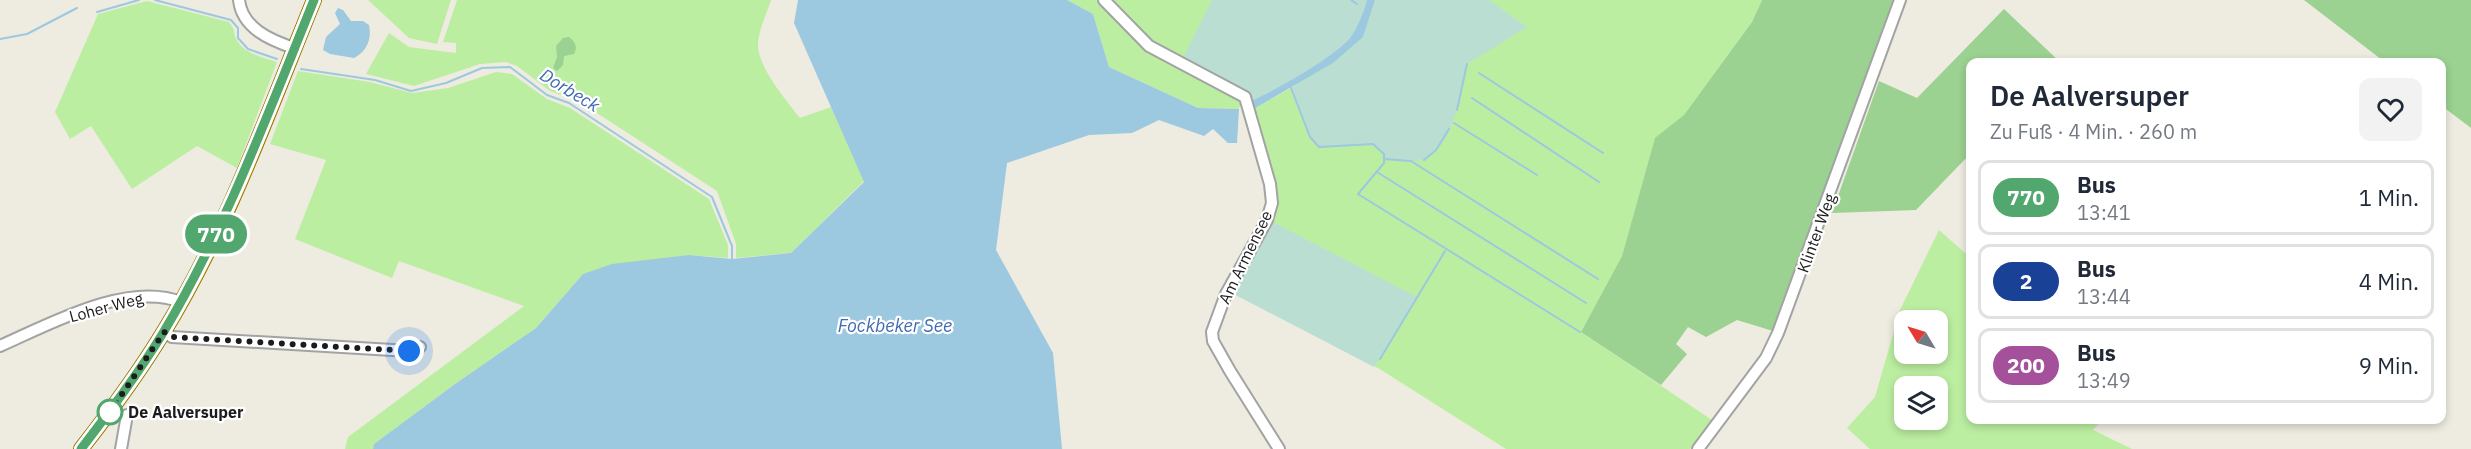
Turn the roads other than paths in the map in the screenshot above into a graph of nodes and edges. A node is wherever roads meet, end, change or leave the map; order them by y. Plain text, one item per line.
1 (239, 0) edge
2 (314, 0) edge
3 (1104, 0) edge
4 (1900, 0) edge
5 (294, 48) junction
6 (181, 302) junction
7 (164, 332) junction
8 (0, 346) edge
9 (420, 347) dead end
10 (127, 415) dead end
11 (81, 449) edge
12 (122, 449) edge
13 (1279, 449) edge
14 (1698, 449) edge

1 - 5 street
2 - 5 main road
3 - 13 street, Am Armensee
4 - 14 street, Klinter Weg
5 - 6 main road
6 - 7 main road
6 - 8 street, Loher Weg
7 - 9 street
7 - 11 main road
10 - 12 street

